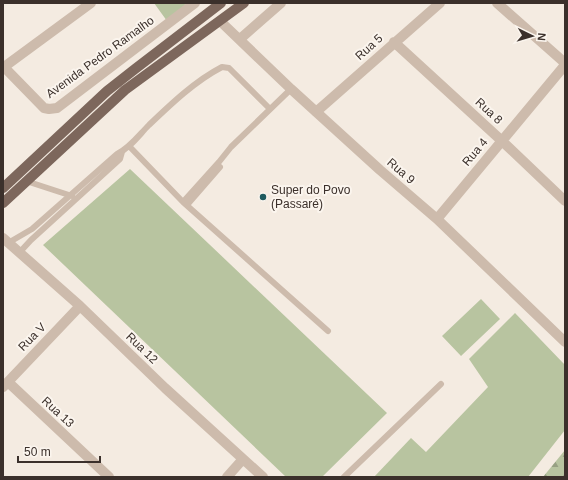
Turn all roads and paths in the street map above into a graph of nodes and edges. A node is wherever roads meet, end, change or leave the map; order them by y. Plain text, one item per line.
1 (91, 3) edge
2 (194, 3) edge
3 (221, 3) edge
4 (244, 3) edge
5 (281, 3) edge
6 (440, 3) edge
7 (497, 3) edge
8 (220, 21) junction
9 (240, 39) junction
10 (394, 42) junction
11 (565, 64) edge
12 (4, 66) edge
13 (291, 89) junction
14 (272, 107) junction
15 (316, 112) junction
16 (502, 141) junction
17 (129, 146) junction
18 (122, 152) junction
19 (26, 181) junction
20 (3, 188) edge
21 (70, 195) junction
22 (78, 198) junction
23 (565, 201) edge
24 (3, 202) edge
25 (185, 203) junction
26 (437, 219) junction
27 (5, 243) edge
28 (19, 253) junction
29 (80, 306) junction
30 (328, 331) dead end
31 (565, 342) edge
32 (5, 384) edge
33 (441, 384) dead end
34 (243, 459) junction
35 (109, 477) edge
36 (227, 477) edge
37 (263, 477) edge
38 (344, 477) edge

1 - 12 street
2 - 12 street, Avenida Pedro Ramalho
3 - 20 main road
4 - 8 main road
5 - 9 street
6 - 10 street, Rua 5
7 - 11 street
8 - 9 street, Rua 9
8 - 19 main road
9 - 13 street, Rua 9
10 - 15 street, Rua 5
10 - 16 street, Rua 8
11 - 16 street, Rua 4
13 - 14 lane
13 - 15 street, Rua 9
14 - 17 lane
14 - 25 lane
15 - 26 street, Rua 9
16 - 23 street, Rua 8
16 - 26 street, Rua 4
17 - 18 lane
17 - 25 lane
18 - 21 lane
18 - 22 lane
19 - 21 lane
19 - 24 main road
21 - 22 lane
21 - 27 lane
22 - 28 lane
25 - 30 lane
26 - 31 street, Rua 9
27 - 28 street, Rua 12
28 - 29 street, Rua 12
29 - 32 street, Rua V
29 - 34 street, Rua 12
32 - 35 street, Rua 13
33 - 38 lane
34 - 36 street
34 - 37 street, Rua 12

